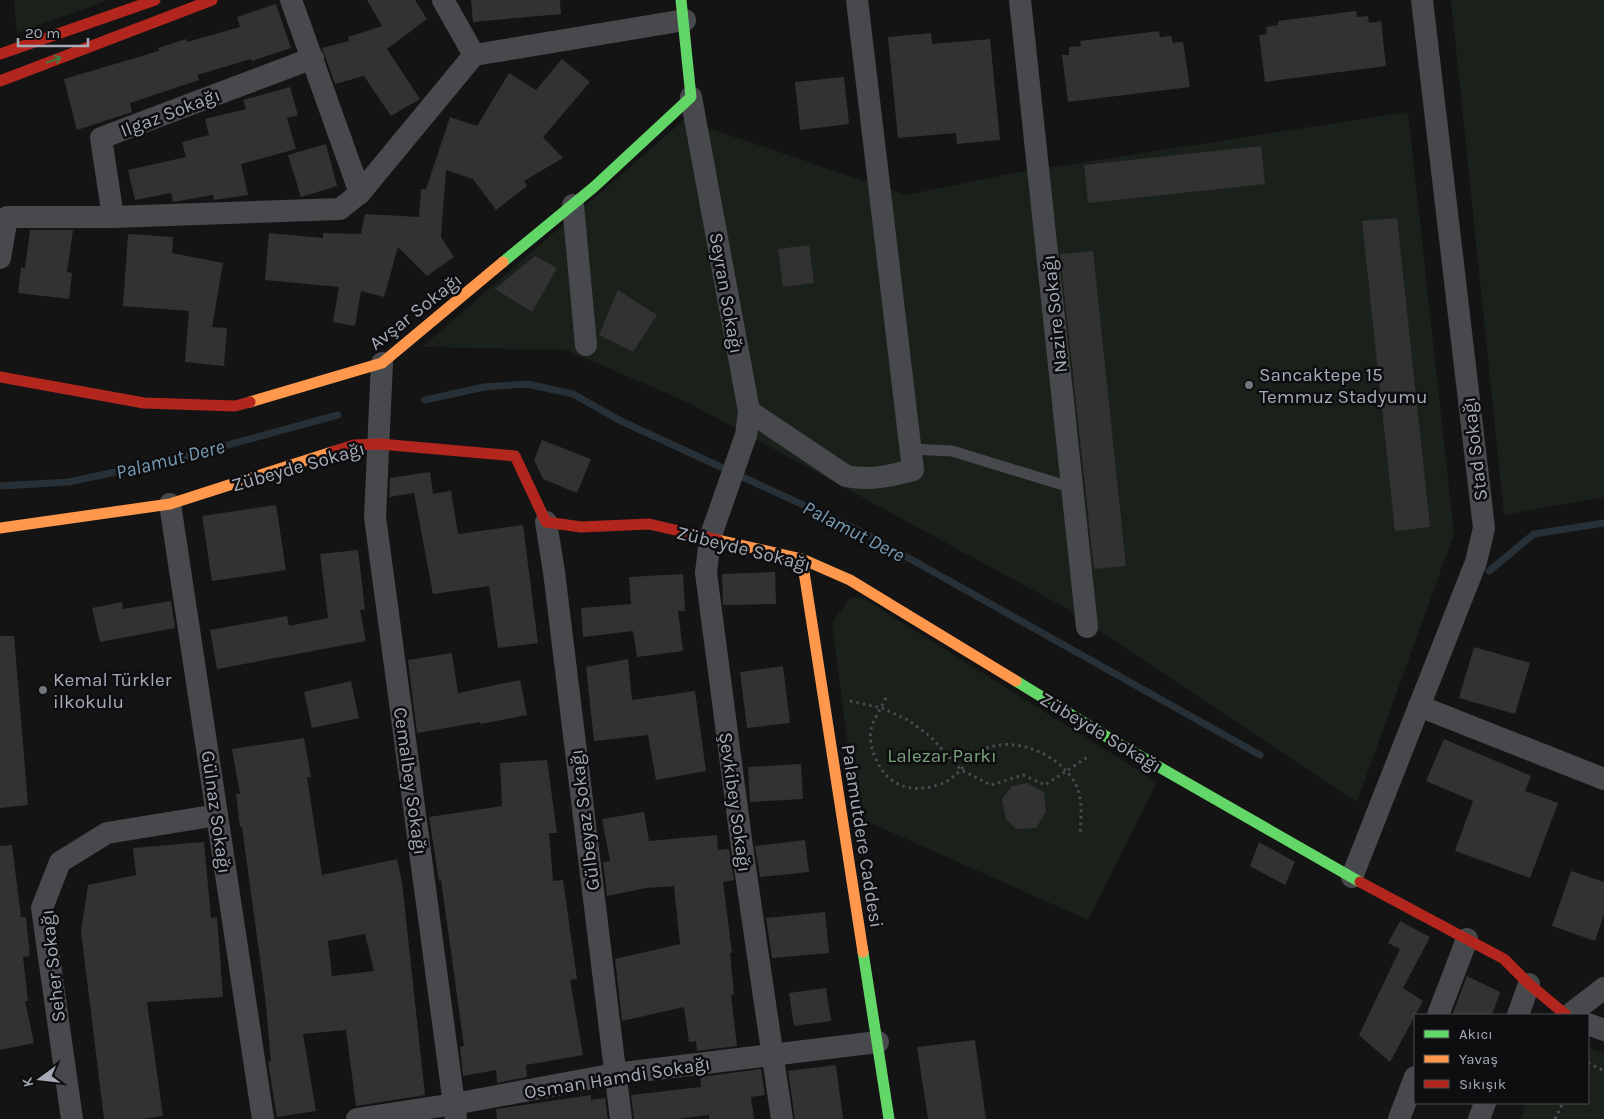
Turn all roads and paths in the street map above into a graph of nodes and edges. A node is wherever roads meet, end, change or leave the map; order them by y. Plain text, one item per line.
1 (156, 0) edge
2 (212, 0) edge
3 (291, 0) edge
4 (443, 0) edge
5 (857, 0) edge
6 (1020, 0) edge
7 (1422, 0) edge
8 (683, 10) edge
9 (1, 40) edge
10 (474, 55) junction
11 (312, 58) junction
12 (3, 66) edge
13 (692, 97) junction
14 (360, 193) junction
15 (573, 205) junction
16 (4, 217) edge
17 (113, 217) junction
18 (0, 258) edge
19 (586, 345) dead end
20 (382, 363) junction
21 (0, 377) edge
22 (749, 411) junction
23 (380, 444) junction
24 (910, 449) junction
25 (727, 488) joint
26 (1073, 488) junction
27 (170, 504) junction
28 (546, 522) junction
29 (0, 528) edge
30 (710, 538) junction
31 (802, 559) junction
32 (1087, 627) dead end
33 (823, 695) junction
34 (886, 698) dead end
35 (1419, 706) junction
36 (882, 708) junction
37 (961, 770) junction
38 (1068, 772) junction
39 (1604, 779) edge
40 (217, 815) junction
41 (1080, 834) dead end
42 (1352, 877) junction
43 (1467, 939) junction
44 (1529, 984) junction
45 (1604, 988) edge
46 (1438, 1014) edge
47 (1518, 1014) edge
48 (1567, 1014) edge
49 (1569, 1014) edge
50 (1589, 1024) edge
51 (1604, 1030) edge
52 (878, 1042) junction
53 (772, 1054) junction
54 (1589, 1063) edge
55 (1604, 1070) edge
56 (615, 1074) junction
57 (1414, 1080) edge
58 (1485, 1104) edge
59 (1562, 1104) edge
60 (455, 1112) edge
61 (72, 1119) edge
62 (263, 1119) edge
63 (357, 1119) edge
64 (621, 1119) edge
65 (782, 1119) edge
66 (889, 1119) edge
67 (1399, 1119) edge
68 (1479, 1119) edge
69 (1554, 1119) edge

1 - 12 street
12 -> 2 street
3 - 11 street
4 - 10 street
5 - 24 street
6 - 26 street, Nazire Sokağı
7 - 35 street, Stad Sokağı
8 - 10 street
8 - 13 street
9 - 12 street
10 - 14 street
11 - 14 street
11 - 17 street, Ilgaz Sokağı
13 - 15 street, Avşar Sokağı
13 - 22 street, Seyran Sokağı
14 - 17 street
15 - 19 street
15 - 20 street, Avşar Sokağı
16 - 17 street
16 - 18 street
20 - 21 street, Avşar Sokağı
20 - 23 street, Cemalbey Sokağı
22 - 24 street
22 - 25 street, Seyran Sokağı
23 - 27 street, Zübeyde Sokağı
23 - 28 street, Zübeyde Sokağı
23 - 60 street, Cemalbey Sokağı
24 - 26 lane
25 - 30 street, Şevkibey Sokağı
26 - 32 street, Nazire Sokağı
27 - 29 street, Zübeyde Sokağı
27 - 40 street, Gülnaz Sokağı
28 - 30 street, Zübeyde Sokağı
28 - 56 street, Gülbeyaz Sokağı
30 - 31 street, Zübeyde Sokağı
30 - 53 street, Şevkibey Sokağı
31 - 33 street, Palamutdere Caddesi
31 - 42 street, Zübeyde Sokağı
33 - 36 path
33 - 52 street, Palamutdere Caddesi
34 - 36 path
35 - 39 street
35 - 42 street, Stad Sokağı
36 - 37 path
36 - 37 path
37 - 38 path
37 - 38 path
38 - 41 path
40 - 61 street, Seher Sokağı
40 - 62 street, Gülnaz Sokağı
42 - 43 street, Zübeyde Sokağı
43 - 44 street, Zübeyde Sokağı
43 - 46 street
44 - 47 street
44 - 48 street, Zübeyde Sokağı
45 - 49 street
50 - 51 street
52 - 53 street, Osman Hamdi Sokağı
52 - 66 street, Palamutdere Caddesi
53 - 56 street, Osman Hamdi Sokağı
53 - 65 street, Şevkibey Sokağı
54 - 55 path
56 - 60 street, Osman Hamdi Sokağı
56 - 64 street, Gülbeyaz Sokağı
57 - 67 street
58 - 68 street
59 - 69 path
60 - 63 street, Osman Hamdi Sokağı

